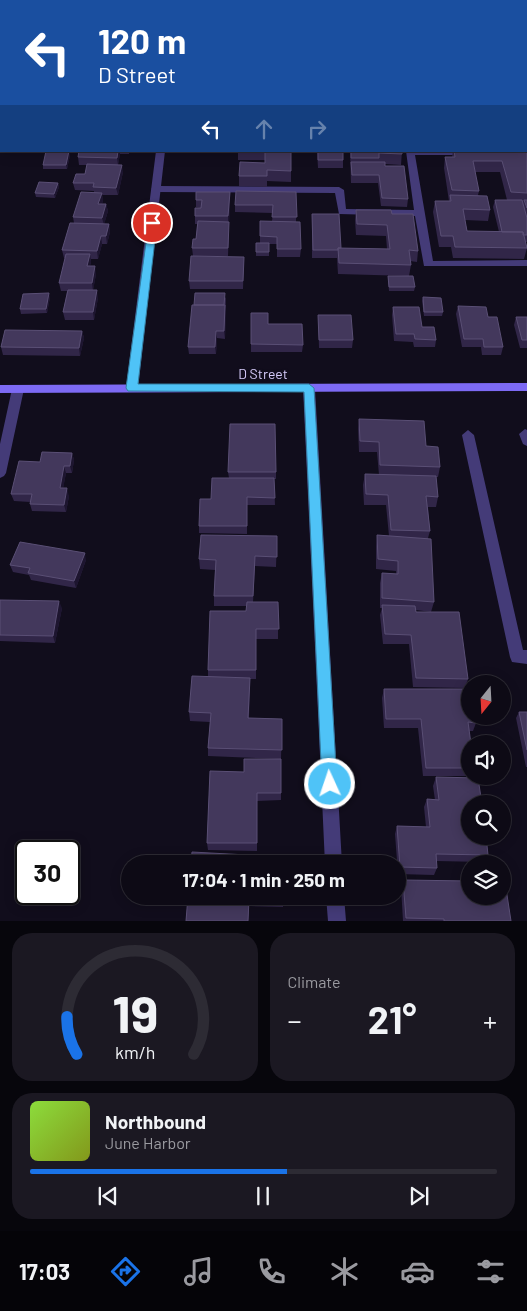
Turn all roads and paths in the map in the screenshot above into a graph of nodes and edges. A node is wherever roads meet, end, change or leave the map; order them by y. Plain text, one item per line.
1 (161, 152) edge
2 (410, 152) edge
3 (477, 152) edge
4 (156, 189) junction
5 (420, 213) junction
6 (527, 263) edge
7 (527, 387) edge
8 (132, 388) junction
9 (309, 388) junction
10 (0, 389) edge
11 (18, 389) junction
12 (468, 435) dead end
13 (0, 472) edge
14 (527, 657) edge
15 (334, 855) edge
16 (337, 905) edge
17 (338, 921) edge

1 - 4 street
2 - 3 street
2 - 5 street
4 - 5 street
4 - 8 street
5 - 6 street
7 - 9 street, D Street
8 - 9 street, D Street
8 - 11 street, D Street
9 - 15 street
10 - 11 street, D Street
11 - 13 street
12 - 14 street
16 - 17 street

